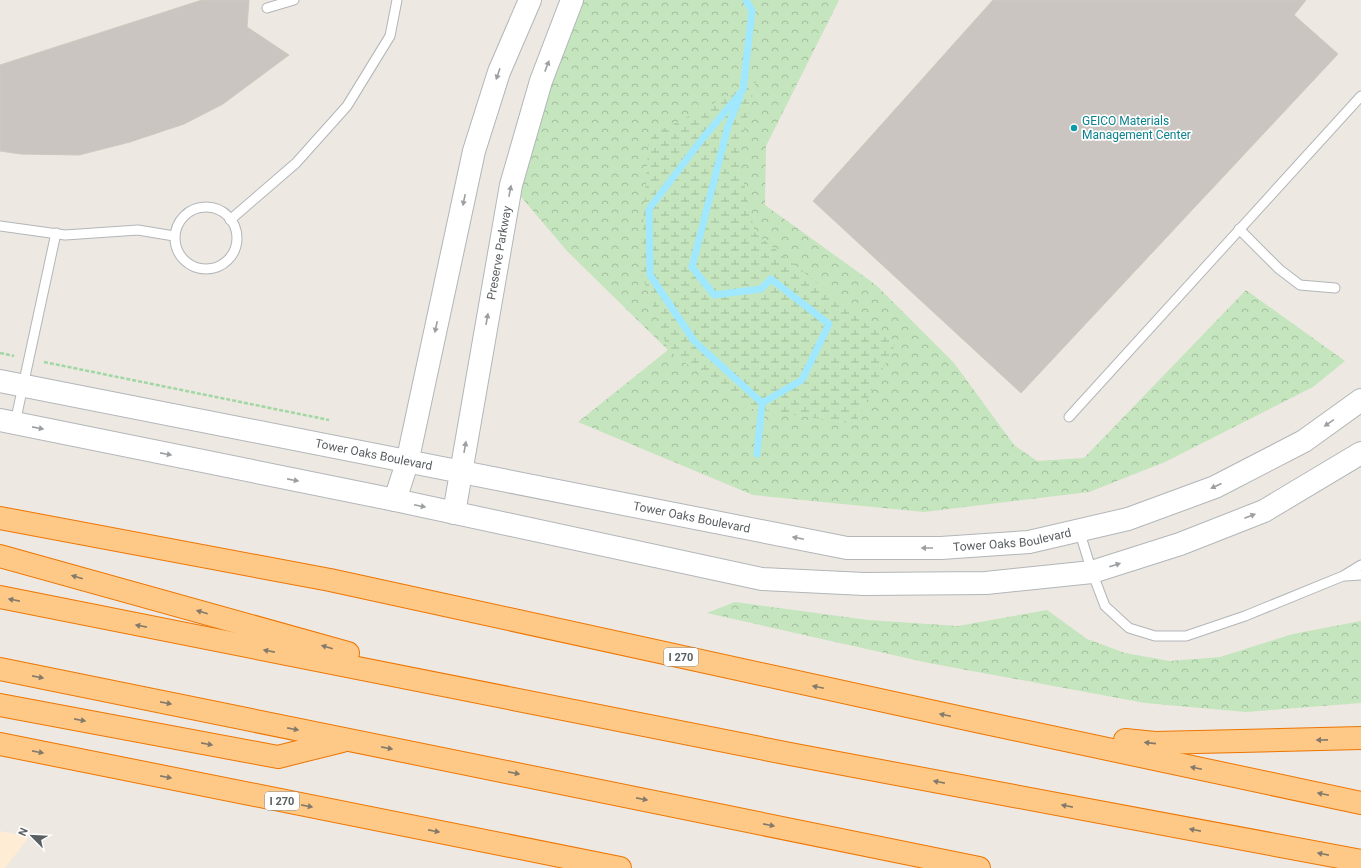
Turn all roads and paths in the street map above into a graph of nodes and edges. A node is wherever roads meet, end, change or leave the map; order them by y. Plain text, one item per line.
1 (294, 0) edge
2 (397, 0) edge
3 (530, 0) edge
4 (572, 0) edge
5 (267, 8) dead end
6 (1361, 96) edge
7 (230, 220) junction
8 (0, 226) edge
9 (1239, 229) junction
10 (56, 233) junction
11 (174, 236) junction
12 (1336, 288) dead end
13 (0, 353) edge
14 (29, 359) junction
15 (0, 381) edge
16 (23, 386) junction
17 (1361, 400) edge
18 (1069, 417) dead end
19 (331, 421) dead end
20 (8, 422) edge
21 (1361, 453) edge
22 (407, 463) junction
23 (460, 473) junction
24 (395, 500) junction
25 (454, 513) junction
26 (0, 518) edge
27 (1079, 530) junction
28 (0, 556) edge
29 (1361, 565) edge
30 (1092, 572) junction
31 (1361, 575) edge
32 (1343, 576) junction
33 (0, 597) edge
34 (0, 669) edge
35 (513, 700) junction
36 (0, 705) edge
37 (976, 721) junction
38 (1361, 738) edge
39 (349, 740) junction
40 (0, 744) edge
41 (1361, 802) edge
42 (1361, 861) edge
43 (620, 868) edge
44 (979, 868) edge

1 - 5 lane
2 - 7 lane
3 -> 22 street
23 -> 4 street, Preserve Parkway
6 - 9 lane
7 - 11 lane
7 - 11 lane
8 - 10 lane
9 - 12 lane
9 - 18 lane
10 - 11 lane
10 - 14 lane
13 - 14 path
14 - 16 lane
14 - 19 path
15 - 16 street, Tower Oaks Boulevard
16 - 20 lane
16 - 22 street, Tower Oaks Boulevard
17 -> 27 street, Tower Oaks Boulevard
20 -> 24 street
30 -> 21 street
22 - 23 street, Tower Oaks Boulevard
22 - 24 street
23 - 25 street, Preserve Parkway
27 -> 23 street, Tower Oaks Boulevard
24 -> 25 street
25 - 30 street
37 -> 26 highway, I 270
27 - 30 lane
35 -> 28 highway
29 - 32 lane
30 - 32 lane
31 - 32 lane
35 -> 33 highway
34 -> 39 highway
42 -> 35 highway
36 -> 39 highway
38 -> 37 highway
41 -> 37 highway, I 270
39 -> 44 highway
40 -> 43 highway, I 270

